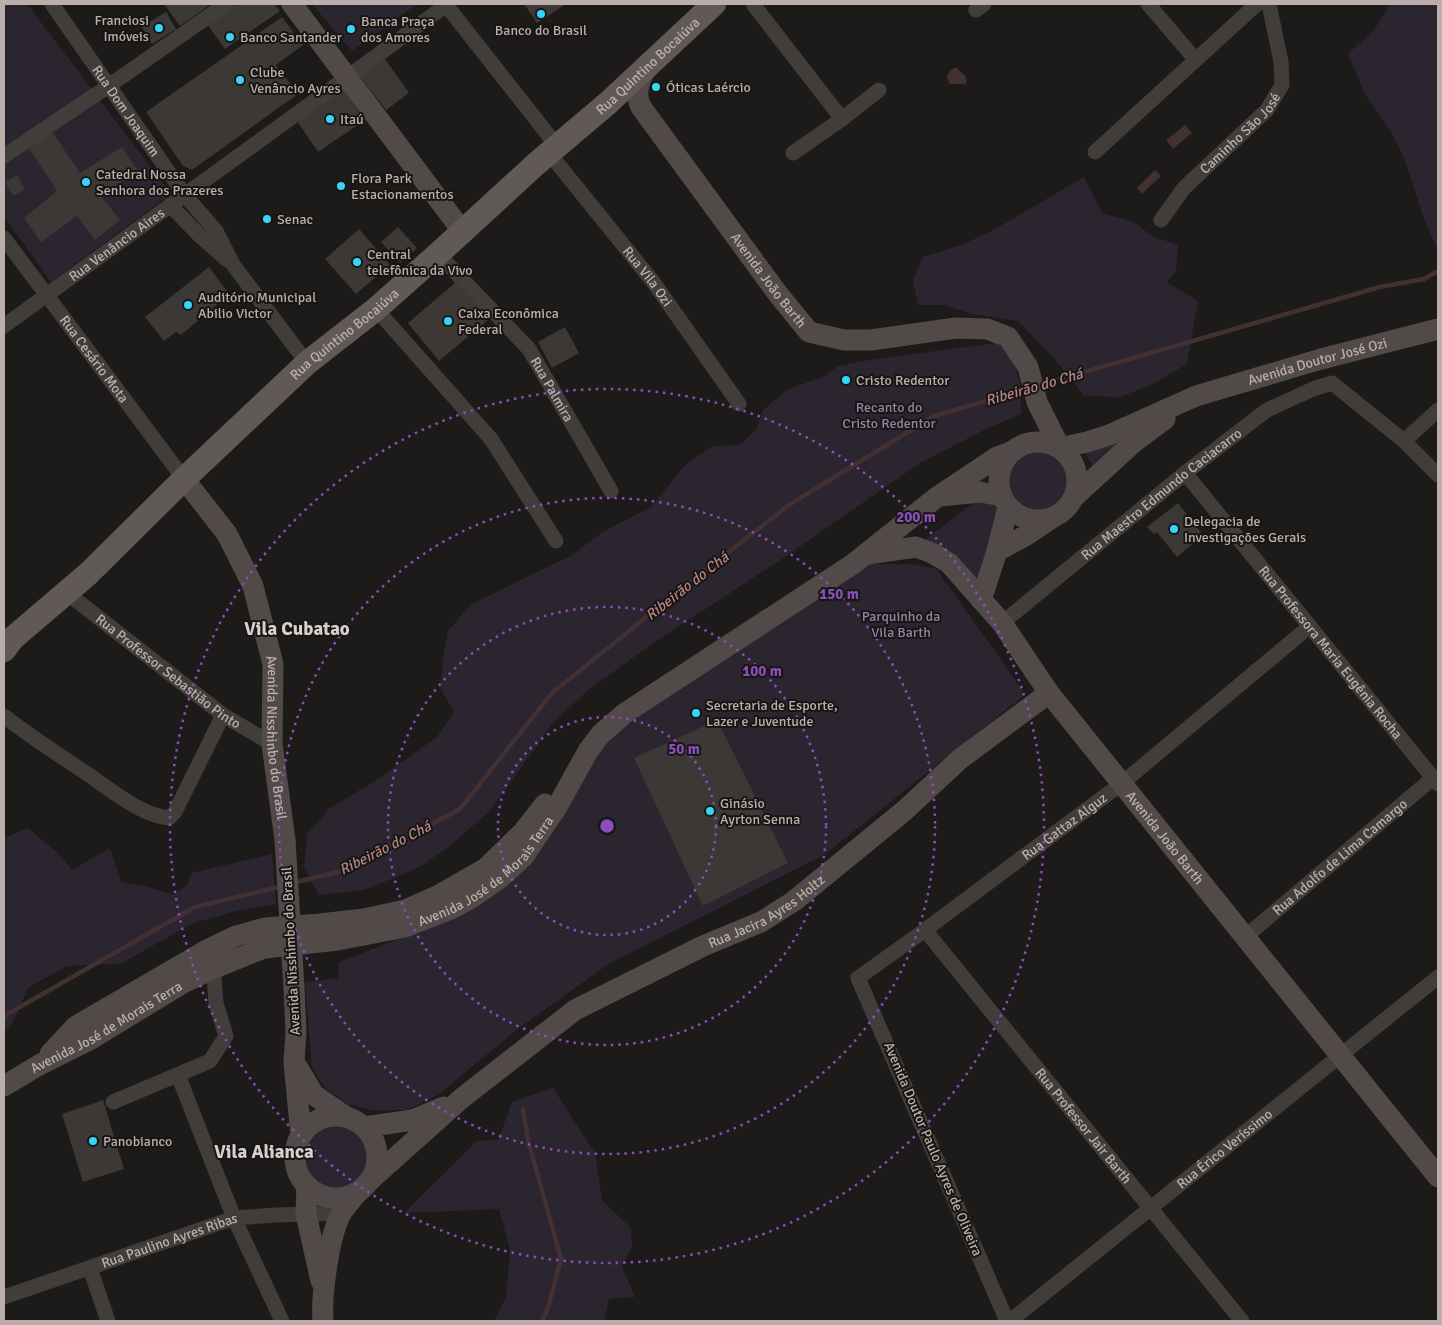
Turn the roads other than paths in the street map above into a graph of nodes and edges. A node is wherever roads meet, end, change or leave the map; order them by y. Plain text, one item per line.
1 (52, 4) edge
2 (226, 4) edge
3 (292, 4) edge
4 (442, 4) edge
5 (714, 4) edge
6 (753, 4) edge
7 (1148, 4) edge
8 (1258, 4) edge
9 (1269, 4) edge
10 (1195, 59) junction
11 (650, 62) junction
12 (347, 77) junction
13 (110, 85) junction
14 (879, 90) dead end
15 (608, 102) junction
16 (641, 107) junction
17 (842, 119) junction
18 (553, 150) junction
19 (1095, 152) dead end
20 (793, 153) dead end
21 (4, 156) edge
22 (184, 194) junction
23 (170, 205) junction
24 (1161, 220) dead end
25 (463, 232) junction
26 (4, 238) edge
27 (438, 254) junction
28 (234, 266) junction
29 (47, 294) junction
30 (376, 309) junction
31 (4, 326) edge
32 (1435, 333) edge
33 (308, 363) junction
34 (1196, 396) junction
35 (1037, 402) junction
36 (739, 404) dead end
37 (1438, 410) edge
38 (1404, 441) junction
39 (1020, 447) junction
40 (1060, 448) junction
41 (1185, 474) junction
42 (1438, 475) edge
43 (184, 479) junction
44 (611, 491) dead end
45 (938, 497) junction
46 (1074, 497) junction
47 (1005, 501) junction
48 (1052, 518) junction
49 (556, 541) dead end
50 (997, 551) junction
51 (867, 554) junction
52 (67, 593) junction
53 (981, 600) junction
54 (1002, 623) junction
55 (1310, 626) junction
56 (7, 644) edge
57 (1049, 694) junction
58 (223, 715) junction
59 (4, 716) edge
60 (272, 744) junction
61 (571, 780) junction
62 (1436, 781) edge
63 (1120, 784) junction
64 (285, 840) joint
65 (925, 930) junction
66 (1245, 937) junction
67 (212, 968) junction
68 (1438, 977) edge
69 (858, 978) joint
70 (183, 983) junction
71 (216, 1003) junction
72 (1340, 1056) junction
73 (294, 1062) junction
74 (39, 1065) junction
75 (178, 1075) junction
76 (4, 1086) edge
77 (462, 1098) junction
78 (114, 1102) dead end
79 (356, 1123) junction
80 (301, 1135) junction
81 (1438, 1177) edge
82 (307, 1186) junction
83 (363, 1186) junction
84 (1150, 1209) junction
85 (306, 1214) junction
86 (341, 1214) junction
87 (234, 1218) junction
88 (90, 1268) junction
89 (323, 1291) junction
90 (4, 1297) edge
91 (108, 1321) edge
92 (282, 1321) edge
93 (323, 1321) edge
94 (1009, 1321) edge
95 (1242, 1321) edge

1 - 13 street, Rua Dom Joaquim
2 - 13 street
3 - 12 main road
4 - 12 street, Rua Venâncio Aires
4 - 18 street, Rua Vila Ozi
5 - 11 main road, Rua Quintino Bocaiúva
6 - 17 street
7 - 10 street
8 - 10 street
9 - 24 street, Caminho São José
10 - 19 street
11 - 15 main road, Rua Quintino Bocaiúva
11 - 16 main road
12 - 22 street, Rua Venâncio Aires
12 - 25 main road
13 - 21 street
13 - 22 street, Rua Dom Joaquim
14 - 17 street
15 - 16 main road
15 - 18 main road, Rua Quintino Bocaiúva
16 - 35 main road, Avenida João Barth
17 - 20 street
18 - 25 main road, Rua Quintino Bocaiúva
18 - 36 street, Rua Vila Ozi
22 - 23 street, Rua Venâncio Aires
22 - 28 street, Rua Dom Joaquim
23 - 28 street, Rua Dom Joaquim
23 - 29 street, Rua Venâncio Aires
25 - 27 main road, Rua Quintino Bocaiúva
26 - 29 street, Rua Cesário Mota
27 - 30 main road, Rua Quintino Bocaiúva
27 - 44 street, Rua Palmira
28 - 33 street, Rua Dom Joaquim
29 - 31 street, Rua Venâncio Aires
29 - 43 street, Rua Cesário Mota
30 - 33 main road, Rua Quintino Bocaiúva
30 - 49 street
32 - 34 main road, Avenida Doutor José Ozi
33 - 43 main road, Rua Quintino Bocaiúva
34 - 40 main road, Avenida Doutor José Ozi
34 - 46 main road, Avenida Doutor José Ozi
35 - 39 main road
35 - 40 main road, Avenida João Barth
37 - 38 street
38 - 41 street, Rua Maestro Edmundo Caciacarro
38 - 42 street
39 - 40 main road
39 - 45 main road, Avenida José de Morais Terra
39 - 47 main road
40 - 46 main road
41 - 54 street, Rua Maestro Edmundo Caciacarro
41 - 55 street, Rua Professora Maria Eugênia Rocha
43 - 52 main road, Rua Quintino Bocaiúva
43 - 60 main road, Avenida Nisshinbo do Brasil
45 - 47 main road
45 - 51 main road, Avenida José de Morais Terra
46 - 48 main road
47 - 48 main road
47 - 50 main road
48 - 50 main road
50 - 53 main road
51 - 53 main road, Avenida João Barth
51 - 61 main road, Avenida José de Morais Terra
52 - 56 main road, Rua Quintino Bocaiúva
52 - 58 street, Rua Professor Sebastião Pinto
53 - 54 main road, Avenida João Barth
54 - 57 main road, Avenida João Barth
55 - 62 street, Rua Professora Maria Eugênia Rocha
55 - 63 street, Rua Gattaz Alguz
57 - 63 main road, Avenida João Barth
57 - 77 main road, Rua Jacira Ayres Holtz
58 - 59 street
58 - 60 street, Rua Professor Sebastião Pinto
60 - 64 main road, Avenida Nisshinbo do Brasil
61 - 67 main road, Avenida José de Morais Terra
61 - 74 main road, Avenida José de Morais Terra
62 - 66 street, Rua Adolfo de Lima Camargo
63 - 65 street, Rua Gattaz Alguz
63 - 66 main road, Avenida João Barth
64 - 73 main road, Avenida Nisshimbo do Brasil, bridge
65 - 69 street, Rua Gattaz Alguz
65 - 84 street, Rua Professor Jair Barth
66 - 72 main road, Avenida João Barth
67 - 70 main road, Avenida José de Morais Terra
67 - 71 street
68 - 72 street, Rua Érico Veríssimo
69 - 94 street, Avenida Doutor Paulo Ayres de Oliveira
70 - 71 street
70 - 74 main road, Avenida José de Morais Terra
71 - 75 street
72 - 81 main road, Avenida João Barth
72 - 84 street, Rua Érico Veríssimo
73 - 79 main road
73 - 80 main road, Avenida Nisshimbo do Brasil
74 - 76 main road
75 - 78 street
75 - 87 street
77 - 79 main road
77 - 83 main road
79 - 80 main road
79 - 83 main road
80 - 82 main road
82 - 83 main road
82 - 85 main road
83 - 86 main road
84 - 94 street, Rua Érico Veríssimo
84 - 95 street, Rua Professor Jair Barth
85 - 86 street, Rua Paulino Ayres Ribas
85 - 87 street, Rua Paulino Ayres Ribas
85 - 89 main road
86 - 89 main road
87 - 88 street, Rua Paulino Ayres Ribas
87 - 92 street
88 - 90 street, Rua Paulino Ayres Ribas
88 - 91 street
89 - 93 main road

